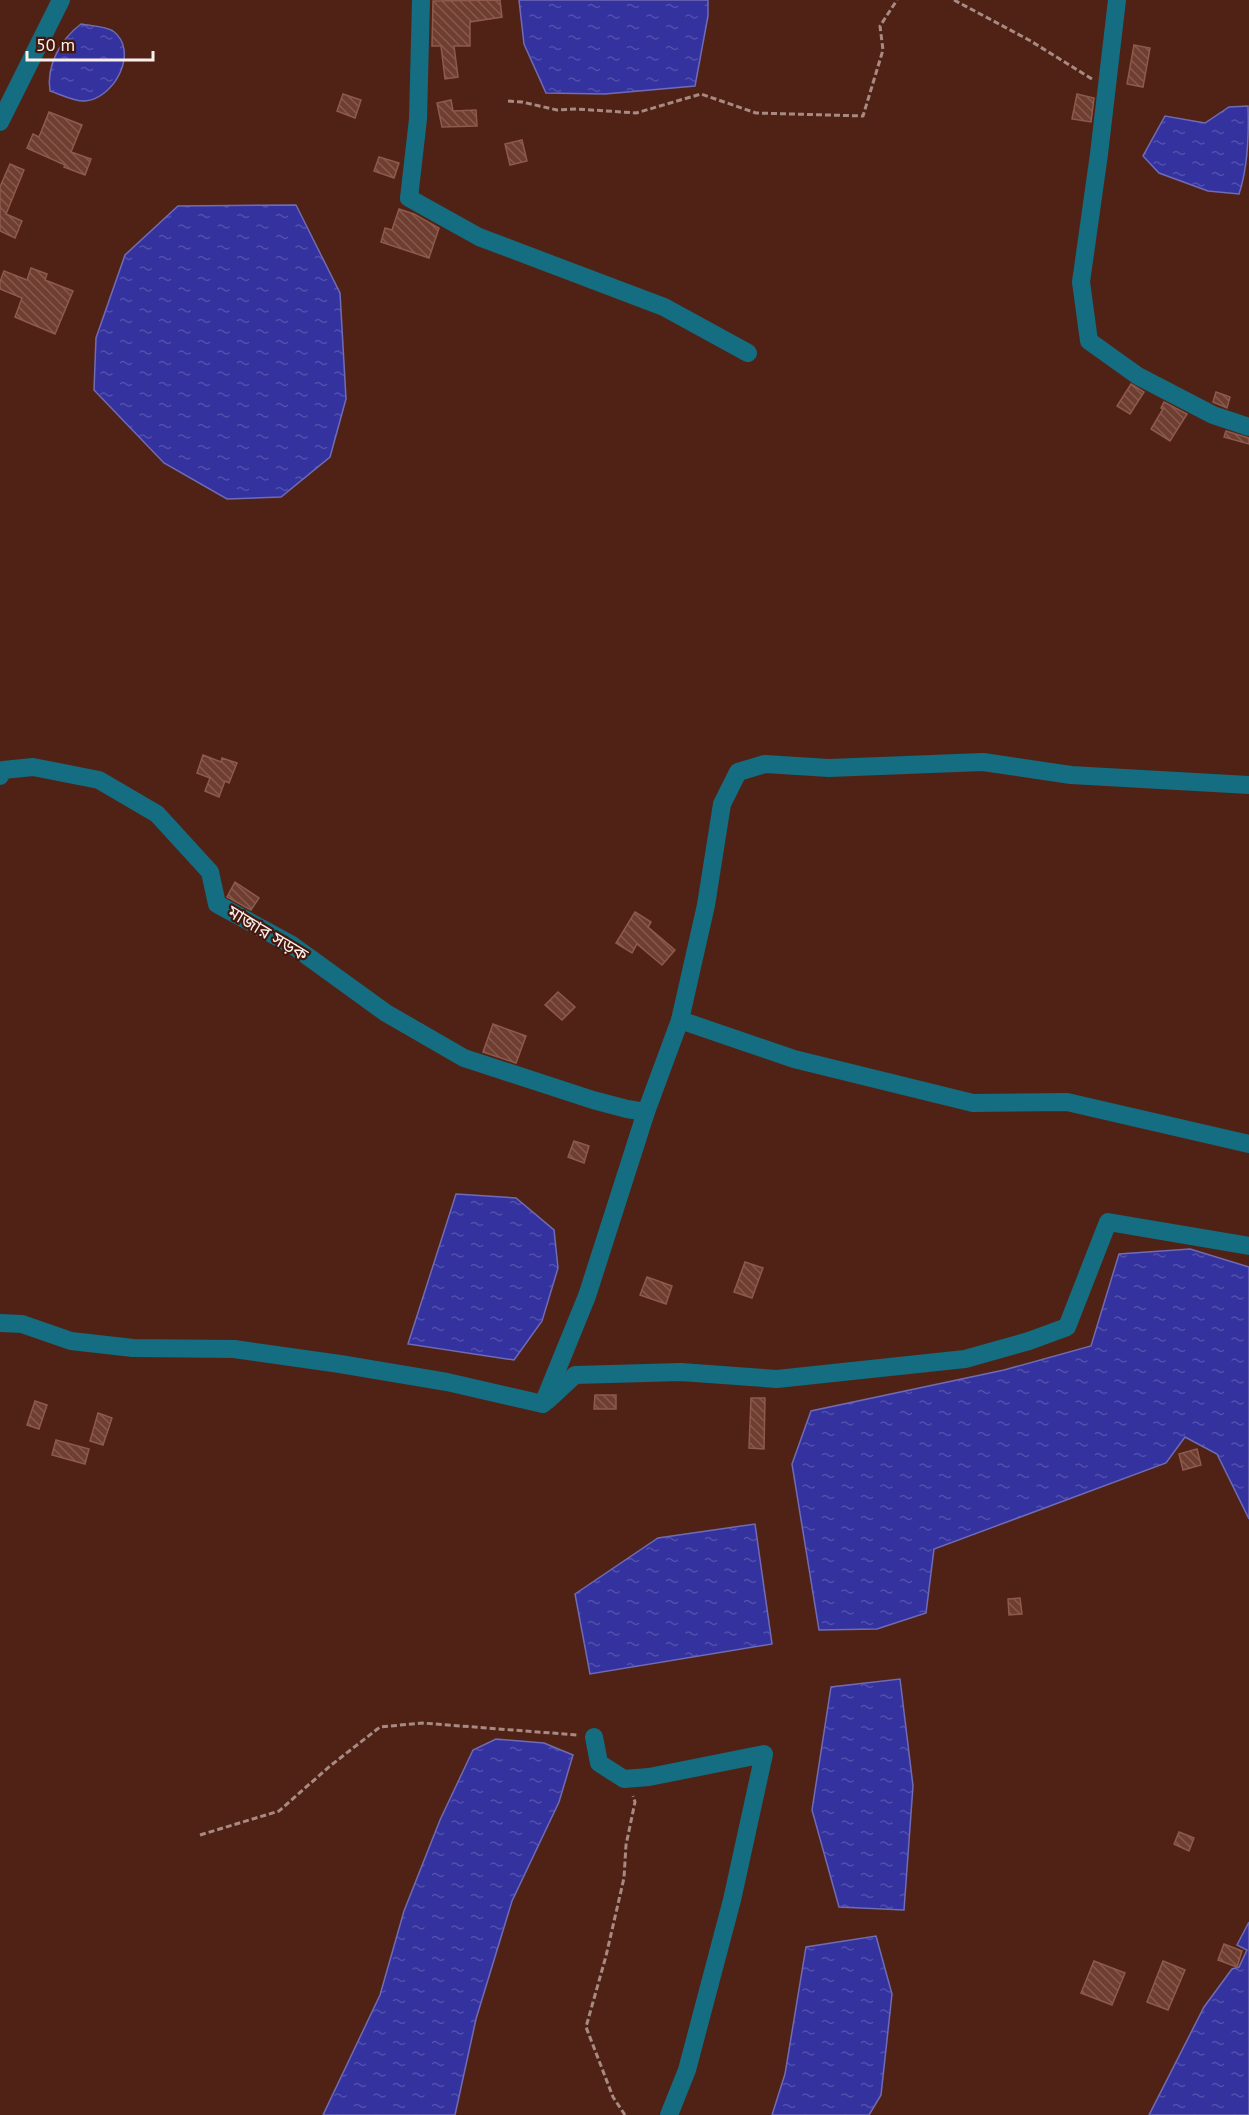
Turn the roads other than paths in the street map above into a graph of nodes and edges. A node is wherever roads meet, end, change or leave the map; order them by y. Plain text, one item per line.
1 (61, 0) edge
2 (422, 0) edge
3 (1117, 0) edge
4 (0, 122) edge
5 (748, 353) dead end
6 (1249, 427) edge
7 (0, 776) edge
8 (1249, 785) edge
9 (680, 1020) junction
10 (646, 1112) junction
11 (1249, 1144) edge
12 (1249, 1246) edge
13 (0, 1323) edge
14 (543, 1404) junction
15 (594, 1737) road end
16 (669, 2115) edge

1 - 4 street
2 - 5 street
3 - 6 street
7 - 10 street, মাজার সড়ক
8 - 9 street
9 - 10 street
9 - 11 street
10 - 14 street
12 - 14 street
13 - 14 street
15 - 16 street

